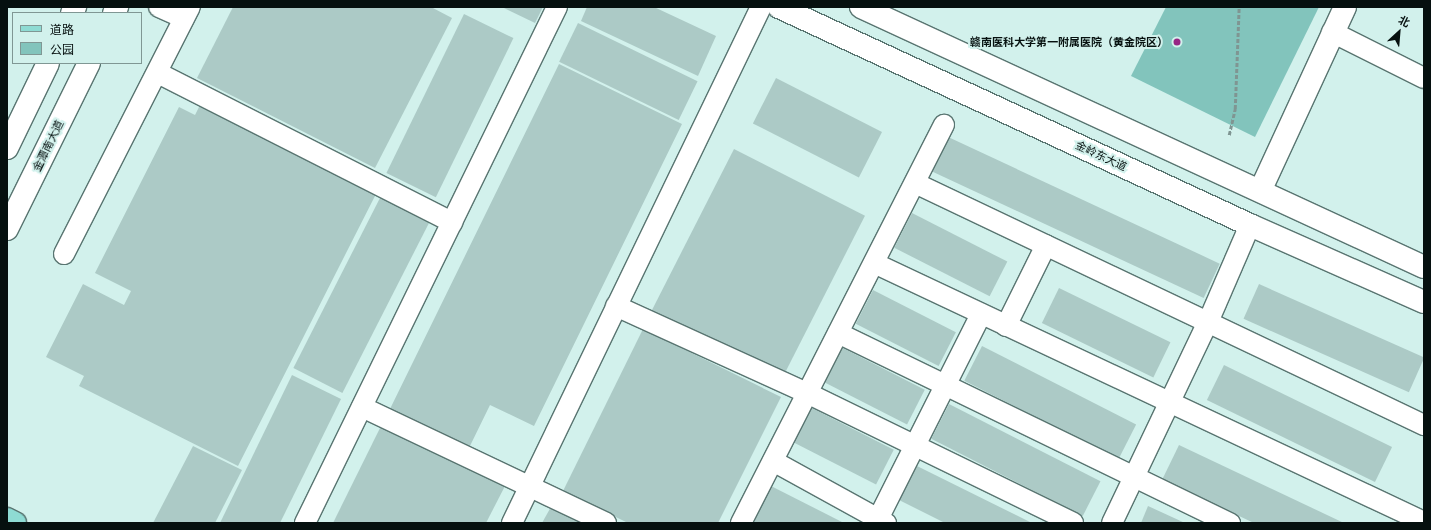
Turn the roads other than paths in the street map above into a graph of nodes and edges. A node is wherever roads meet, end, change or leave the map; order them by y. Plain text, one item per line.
1 (159, 7) edge
2 (557, 7) edge
3 (761, 7) edge
4 (779, 7) edge
5 (861, 7) edge
6 (1345, 7) edge
7 (187, 12) edge
8 (1332, 32) junction
9 (48, 64) edge
10 (89, 64) edge
11 (158, 73) junction
12 (1424, 78) edge
13 (944, 125) dead end
14 (7, 148) edge
15 (915, 183) junction
16 (1260, 190) junction
17 (452, 222) junction
18 (1250, 225) junction
19 (7, 229) edge
20 (1046, 246) junction
21 (64, 254) dead end
22 (874, 263) junction
23 (1424, 267) edge
24 (1424, 302) edge
25 (616, 306) junction
26 (981, 314) junction
27 (1208, 322) junction
28 (1006, 326) junction
29 (838, 333) junction
30 (945, 385) junction
31 (807, 393) junction
32 (1169, 403) junction
33 (362, 407) junction
34 (1424, 425) edge
35 (915, 446) junction
36 (773, 461) junction
37 (1134, 476) junction
38 (530, 486) junction
39 (1421, 518) edge
40 (7, 519) edge
41 (880, 522) edge
42 (15, 523) edge
43 (305, 523) edge
44 (512, 523) edge
45 (606, 523) edge
46 (741, 523) edge
47 (1073, 523) edge
48 (1112, 523) edge
49 (1230, 523) edge

1 - 7 street
2 - 17 street
3 - 25 street
4 - 18 main road, 金岭东大道
5 - 16 main road
6 - 8 main road
7 - 11 street
8 - 12 street
8 - 16 main road
9 - 14 main road
10 - 19 main road, 金潭南大道
11 - 17 street
11 - 21 street
13 - 15 street
15 - 20 street
15 - 22 street
16 - 23 main road
17 - 33 street
18 - 24 main road, 金岭东大道
18 - 27 street
20 - 27 street
20 - 28 street
22 - 26 street
22 - 29 street
25 - 31 street
25 - 38 street
26 - 28 street
26 - 30 street
27 - 32 street
27 - 34 street
28 - 32 street
29 - 30 street
29 - 31 street
30 - 35 street
30 - 37 street
31 - 35 street
31 - 36 street
32 - 37 street
32 - 39 street
33 - 38 street
33 - 43 street
35 - 41 street
35 - 47 street
36 - 41 street
36 - 46 street
37 - 48 street
37 - 49 street
38 - 44 street
38 - 45 street
40 - 42 main road

